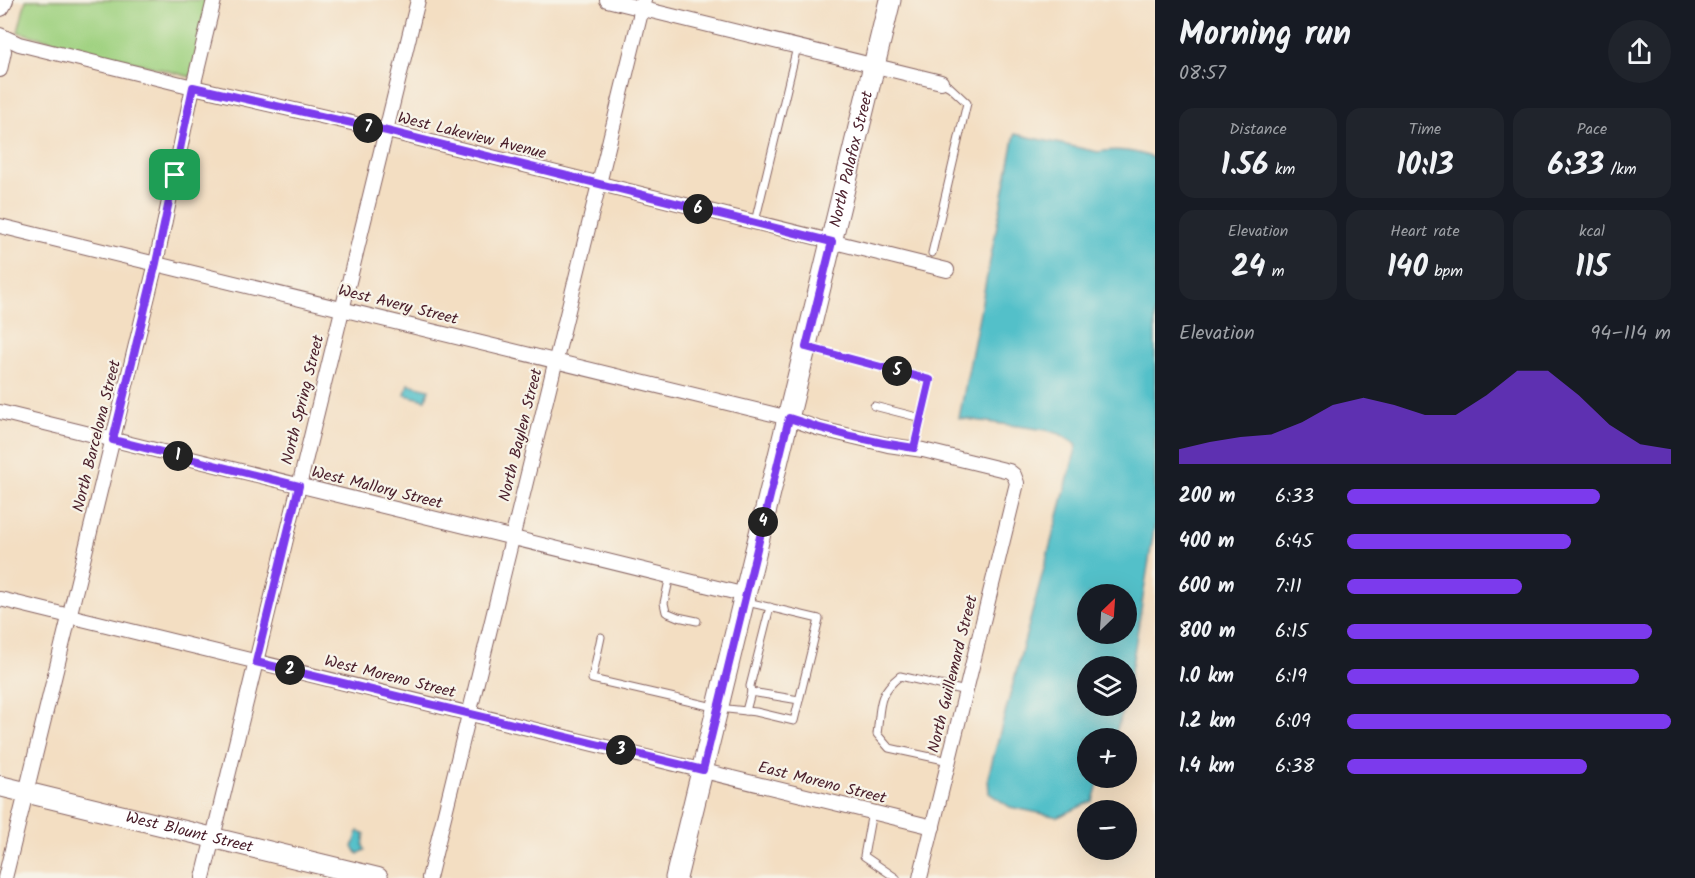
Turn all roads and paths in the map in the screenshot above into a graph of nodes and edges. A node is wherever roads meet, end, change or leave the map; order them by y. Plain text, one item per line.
1 (3, 0) edge
2 (214, 0) edge
3 (418, 0) edge
4 (607, 0) edge
5 (890, 0) edge
6 (642, 4) edge
7 (0, 6) edge
8 (0, 35) edge
9 (0, 43) edge
10 (797, 46) junction
11 (874, 66) junction
12 (0, 70) edge
13 (941, 82) joint
14 (193, 87) junction
15 (387, 131) junction
16 (599, 184) junction
17 (754, 223) junction
18 (0, 225) edge
19 (832, 242) junction
20 (932, 253) dead end
21 (156, 263) junction
22 (947, 270) dead end
23 (343, 309) junction
24 (806, 347) junction
25 (556, 361) junction
26 (874, 406) dead end
27 (0, 412) edge
28 (789, 418) junction
29 (921, 418) junction
30 (113, 440) junction
31 (914, 448) junction
32 (1015, 477) joint
33 (299, 486) junction
34 (513, 537) junction
35 (670, 576) junction
36 (745, 598) junction
37 (0, 600) edge
38 (770, 607) junction
39 (69, 616) junction
40 (697, 621) dead end
41 (601, 637) dead end
42 (256, 662) junction
43 (966, 691) junction
44 (751, 692) junction
45 (799, 700) junction
46 (718, 708) junction
47 (746, 711) junction
48 (470, 714) junction
49 (949, 761) junction
50 (703, 770) junction
51 (0, 786) edge
52 (26, 793) junction
53 (872, 812) junction
54 (933, 827) junction
55 (213, 838) junction
56 (5, 878) edge
57 (203, 878) edge
58 (378, 878) edge
59 (429, 878) edge
60 (676, 878) edge
61 (896, 878) edge
62 (920, 878) edge

1 - 7 street
2 - 14 street, North Barcelona Street
3 - 15 street, North Spring Street
4 - 6 street
5 - 11 main road, North Palafox Street
6 - 10 street
6 - 16 street, North Baylen Street
8 - 14 street, West Lakeview Avenue
9 - 12 street
10 - 11 street
10 - 17 lane
11 - 13 street
11 - 19 main road, North Palafox Street
13 - 20 lane
14 - 15 street, West Lakeview Avenue
14 - 21 street, North Barcelona Street
15 - 16 street, West Lakeview Avenue
15 - 23 street, North Spring Street
16 - 17 street, West Lakeview Avenue
16 - 25 street, North Baylen Street
17 - 19 street, West Lakeview Avenue
18 - 21 street, West Avery Street
19 - 22 street, West Lakeview Avenue
19 - 24 main road, North Palafox Street
21 - 23 street, West Avery Street
21 - 30 street, North Barcelona Street
23 - 25 street, West Avery Street
23 - 33 street, North Spring Street
24 - 28 main road, North Palafox Street
24 - 29 lane
25 - 28 street, West Avery Street
25 - 34 street, North Baylen Street
26 - 29 lane
27 - 30 street, West Mallory Street
28 - 31 street, West Avery Street
28 - 36 main road, North Palafox Street
29 - 31 lane
30 - 33 street, West Mallory Street
30 - 39 street, North Barcelona Street
31 - 32 street, West Avery Street
32 - 43 street, North Guillemard Street
33 - 34 street, West Mallory Street
33 - 42 street, North Spring Street
34 - 35 street, West Mallory Street
34 - 48 street, North Baylen Street
35 - 36 street, West Mallory Street
35 - 40 lane
36 - 38 lane
36 - 46 main road, North Palafox Street
37 - 39 street, West Moreno Street
38 - 44 lane
38 - 45 lane
39 - 42 street, West Moreno Street
39 - 52 street, North Barcelona Street
41 - 46 lane
42 - 48 street, West Moreno Street
42 - 55 street, North Spring Street
43 - 49 street, North Guillemard Street
43 - 49 lane
44 - 45 lane
44 - 47 lane
45 - 47 lane
46 - 47 lane
46 - 50 main road, North Palafox Street
48 - 50 street, West Moreno Street
48 - 59 street, North Baylen Street
49 - 54 street, North Guillemard Street
50 - 53 street, East Moreno Street
50 - 60 main road, North Palafox Street
51 - 52 street, West Blount Street
52 - 55 street, West Blount Street
52 - 56 street, North Barcelona Street
53 - 54 street, East Moreno Street
53 - 61 lane
54 - 62 street, North Guillemard Street
55 - 57 street, North Spring Street
55 - 58 street, West Blount Street

